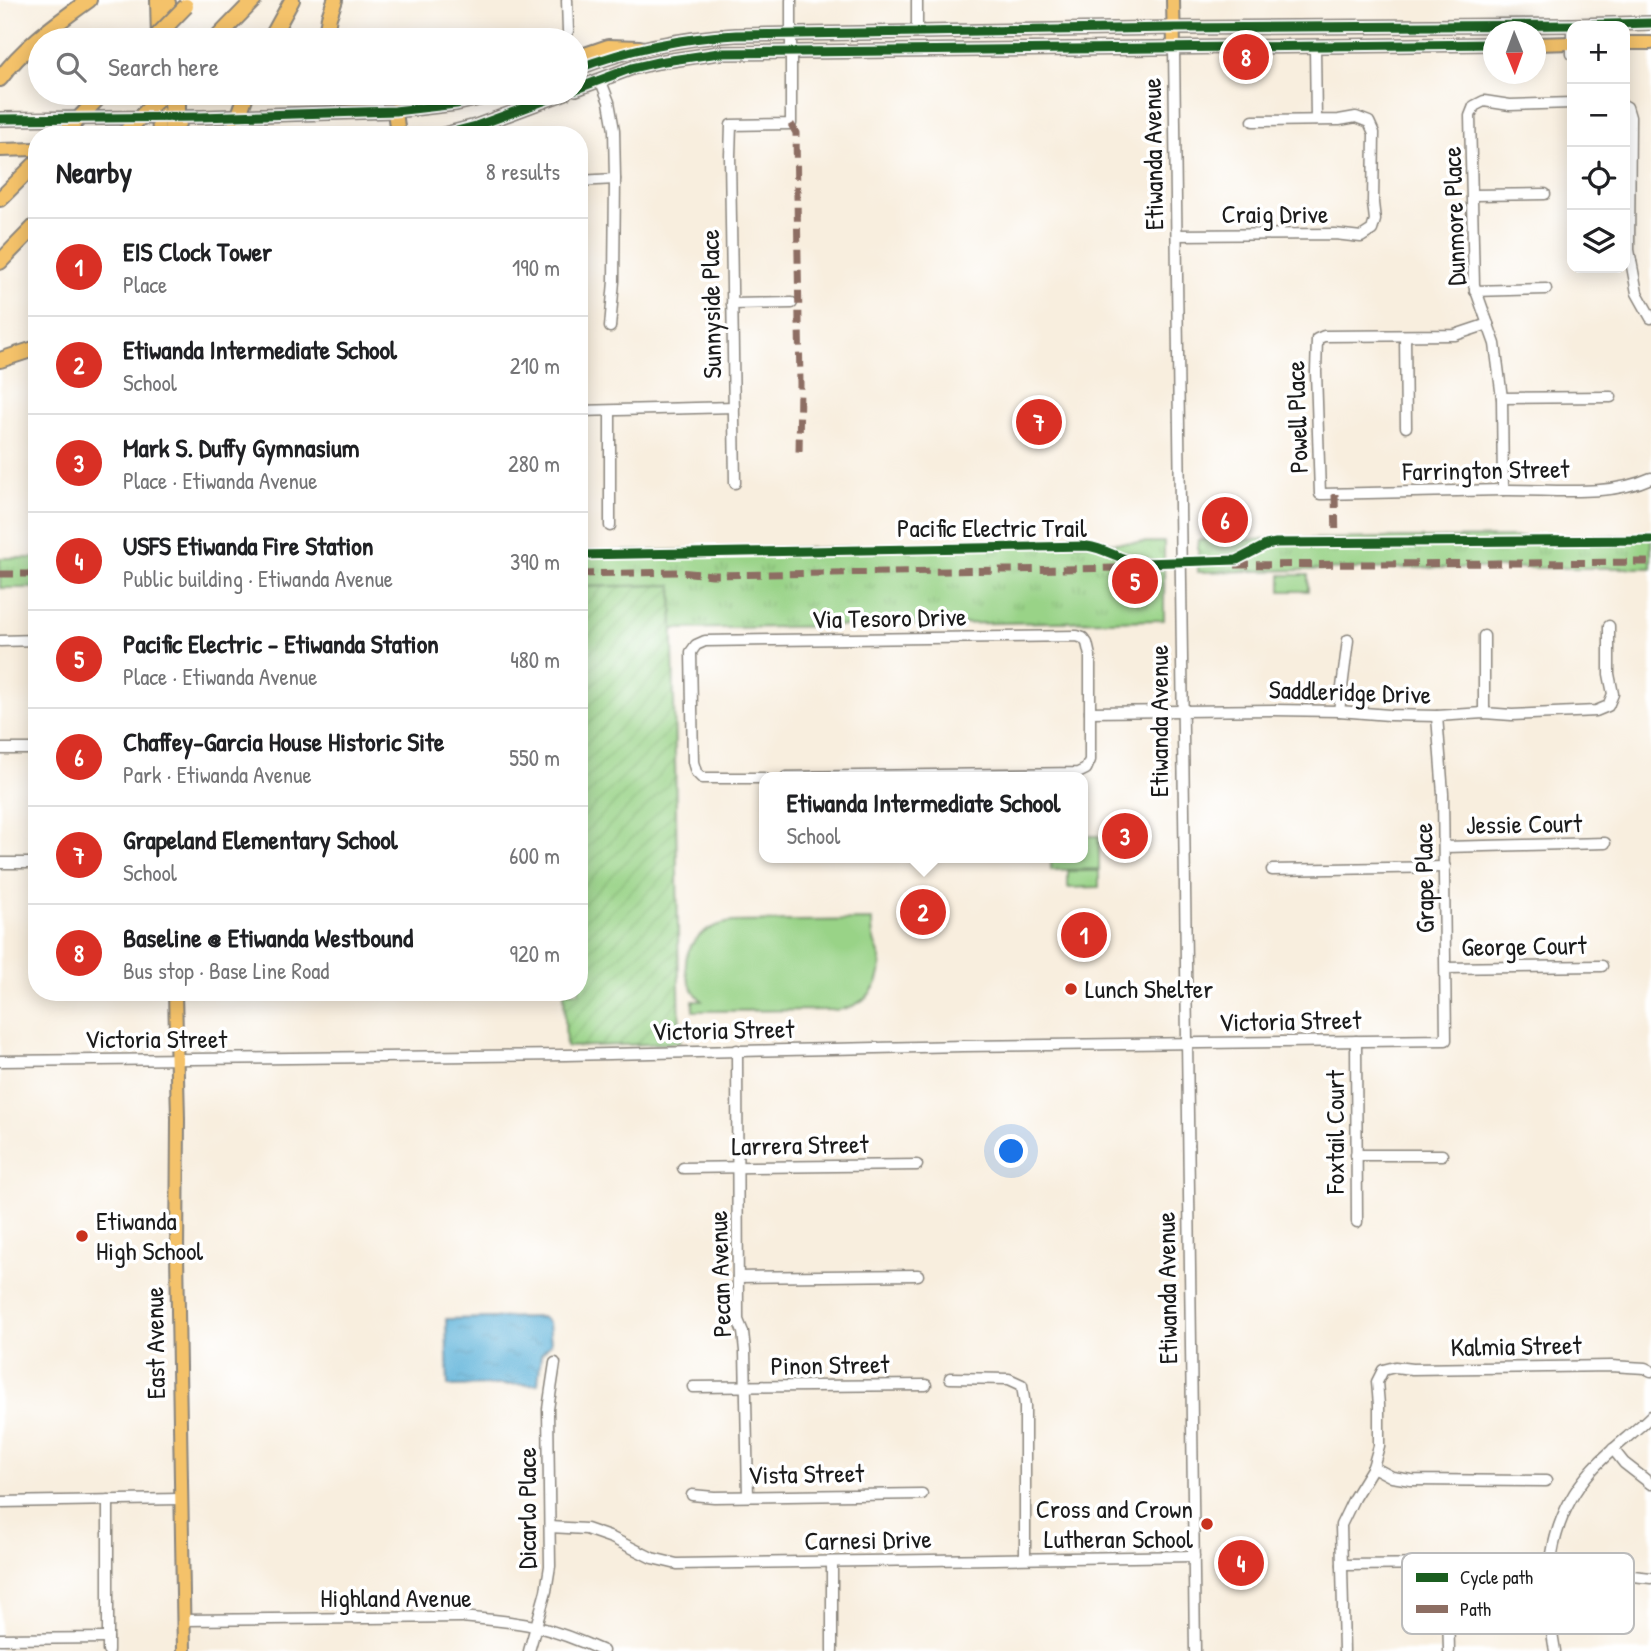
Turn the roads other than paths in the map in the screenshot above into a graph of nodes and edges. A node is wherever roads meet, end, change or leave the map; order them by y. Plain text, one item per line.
1 (89, 0) edge
2 (157, 0) edge
3 (168, 0) edge
4 (254, 0) edge
5 (292, 0) edge
6 (335, 0) edge
7 (567, 0) edge
8 (791, 0) edge
9 (917, 0) edge
10 (1173, 0) edge
11 (185, 2) edge
12 (1651, 23) edge
13 (1630, 24) edge
14 (1567, 26) edge
15 (1174, 27) junction
16 (53, 28) edge
17 (156, 28) edge
18 (164, 28) edge
19 (169, 28) edge
20 (180, 28) edge
21 (227, 28) edge
22 (277, 28) edge
23 (327, 28) edge
24 (568, 28) edge
25 (917, 33) junction
26 (790, 35) junction
27 (1567, 43) edge
28 (1630, 43) edge
29 (1651, 43) edge
30 (1483, 44) edge
31 (1546, 44) edge
32 (28, 48) edge
33 (640, 48) junction
34 (1174, 48) junction
35 (1315, 48) junction
36 (790, 52) junction
37 (588, 54) edge
38 (588, 65) edge
39 (0, 79) edge
40 (600, 79) junction
41 (588, 84) edge
42 (1567, 103) edge
43 (92, 105) edge
44 (150, 105) edge
45 (165, 105) edge
46 (170, 105) edge
47 (174, 105) edge
48 (243, 105) edge
49 (445, 105) edge
50 (533, 105) edge
51 (395, 111) junction
52 (169, 117) junction
53 (0, 119) edge
54 (1316, 120) junction
55 (1253, 121) dead end
56 (72, 126) edge
57 (131, 126) edge
58 (164, 126) edge
59 (170, 126) edge
60 (174, 126) edge
61 (235, 126) edge
62 (397, 126) edge
63 (476, 126) edge
64 (1630, 147) edge
65 (28, 149) edge
66 (0, 150) edge
67 (28, 170) edge
68 (615, 178) junction
69 (588, 180) edge
70 (1545, 194) dead end
71 (1473, 195) junction
72 (0, 199) edge
73 (28, 233) edge
74 (1177, 236) junction
75 (0, 262) edge
76 (1546, 289) dead end
77 (1475, 291) junction
78 (792, 303) dead end
79 (732, 304) junction
80 (1651, 318) edge
81 (1488, 324) junction
82 (610, 327) dead end
83 (1405, 336) junction
84 (28, 351) edge
85 (0, 360) edge
86 (1611, 397) dead end
87 (1502, 398) junction
88 (734, 407) junction
89 (588, 411) edge
90 (610, 411) junction
91 (1406, 427) dead end
92 (1651, 478) edge
93 (735, 483) dead end
94 (1503, 490) junction
95 (1320, 494) joint
96 (610, 526) dead end
97 (1609, 626) dead end
98 (1484, 636) dead end
99 (28, 640) edge
100 (1348, 640) dead end
101 (0, 641) edge
102 (1182, 711) junction
103 (1339, 711) junction
104 (1090, 712) junction
105 (1484, 713) junction
106 (1437, 716) junction
107 (0, 749) edge
108 (28, 749) edge
109 (1080, 772) edge
110 (759, 778) edge
111 (1605, 843) dead end
112 (1444, 846) junction
113 (0, 863) edge
114 (28, 863) edge
115 (1445, 867) junction
116 (1272, 870) dead end
117 (1602, 966) dead end
118 (1446, 968) junction
119 (175, 1001) edge
120 (1446, 1040) joint
121 (1356, 1041) junction
122 (1187, 1043) junction
123 (737, 1051) junction
124 (177, 1060) junction
125 (0, 1061) edge
126 (1442, 1154) dead end
127 (1356, 1155) junction
128 (917, 1165) dead end
129 (738, 1167) junction
130 (682, 1168) dead end
131 (1357, 1222) dead end
132 (918, 1275) dead end
133 (738, 1277) junction
134 (555, 1363) dead end
135 (1651, 1371) edge
136 (950, 1378) dead end
137 (926, 1385) dead end
138 (692, 1387) dead end
139 (746, 1387) junction
140 (1651, 1416) edge
141 (1613, 1449) junction
142 (1373, 1467) junction
143 (1546, 1481) dead end
144 (1651, 1484) edge
145 (692, 1494) dead end
146 (922, 1494) dead end
147 (748, 1496) junction
148 (180, 1499) junction
149 (108, 1500) junction
150 (0, 1502) edge
151 (550, 1527) junction
152 (1552, 1553) edge
153 (1194, 1556) junction
154 (1025, 1558) junction
155 (832, 1562) junction
156 (1402, 1564) edge
157 (1342, 1565) junction
158 (183, 1620) junction
159 (536, 1627) junction
160 (108, 1637) junction
161 (0, 1639) edge
162 (108, 1651) edge
163 (184, 1651) edge
164 (529, 1651) edge
165 (603, 1651) edge
166 (832, 1651) edge
167 (1195, 1651) edge
168 (1344, 1651) edge

1 - 16 highway
2 - 17 main road
3 - 19 main road
4 - 21 highway
5 - 22 highway
6 - 23 highway
7 - 24 street
8 - 26 street
9 - 25 street
10 - 15 main road, Etiwanda Avenue
11 - 18 highway, bridge
11 - 20 main road
12 - 13 main road
14 - 15 main road
15 - 25 main road
15 - 34 main road, Etiwanda Avenue
25 - 26 main road
26 - 33 main road
26 - 36 street
27 - 31 main road
28 - 29 main road
30 - 35 main road
32 - 39 highway
33 - 37 highway
33 - 38 main road
34 - 35 main road
34 - 36 main road
34 - 74 street, Etiwanda Avenue
35 - 54 street
36 - 40 main road
36 - 79 street, Sunnyside Place
40 - 41 main road
40 - 68 street
42 - 71 street, Dunmore Place
43 - 56 highway, bridge
44 - 57 highway, bridge
45 - 52 main road
46 - 52 main road
47 - 52 main road
48 - 61 highway, bridge
49 - 51 main road
50 - 63 main road
51 - 52 main road
51 - 62 highway
52 - 53 main road
52 - 58 main road
52 - 59 main road
52 - 60 main road
54 - 55 street
54 - 74 street, Craig Drive
64 - 80 street
65 - 66 main road
67 - 72 highway
68 - 69 street
68 - 82 street
70 - 71 street
71 - 77 street, Dunmore Place
73 - 75 highway
74 - 102 street, Etiwanda Avenue
76 - 77 street
77 - 81 street, Dunmore Place
78 - 79 street
79 - 88 street, Sunnyside Place
81 - 83 street
81 - 87 street, Dunmore Place
83 - 91 street
83 - 95 street, Powell Place
84 - 85 highway
86 - 87 street
87 - 94 street, Dunmore Place
88 - 90 street
88 - 93 street, Sunnyside Place
89 - 90 street
90 - 96 street
92 - 94 street, Farrington Street
94 - 95 street, Farrington Street
97 - 105 street, Saddleridge Drive
98 - 105 street
99 - 101 street
100 - 103 street
102 - 103 street, Saddleridge Drive
102 - 104 street, Saddleridge Drive
102 - 122 street, Etiwanda Avenue
103 - 106 street, Saddleridge Drive
104 - 109 street
104 - 110 street, Via Tesoro Drive
105 - 106 street, Saddleridge Drive
106 - 112 street, Grape Place
107 - 108 street
111 - 112 street, Jessie Court
112 - 115 street, Grape Place
113 - 114 street
115 - 116 street
115 - 118 street, Grape Place
117 - 118 street, George Court
118 - 120 street, Grape Place
119 - 124 main road, East Avenue
120 - 121 street, Victoria Street
121 - 122 street, Victoria Street
121 - 127 street, Foxtail Court
122 - 123 street, Victoria Street
122 - 153 street, Etiwanda Avenue
123 - 124 street, Victoria Street
123 - 129 street, Pecan Avenue
124 - 125 street, Victoria Street
124 - 148 main road, East Avenue
126 - 127 street
127 - 131 street, Foxtail Court
128 - 129 street, Larrera Street
129 - 130 street, Larrera Street
129 - 133 street, Pecan Avenue
132 - 133 street
133 - 139 street, Pecan Avenue
134 - 151 street, Dicarlo Place
135 - 142 street, Kalmia Street
136 - 154 street
137 - 139 street, Pinon Street
138 - 139 street, Pinon Street
139 - 147 street, Pecan Avenue
140 - 141 street
141 - 144 street
141 - 152 street
142 - 143 street
142 - 157 street
145 - 147 street, Vista Street
146 - 147 street, Vista Street
148 - 149 street
148 - 158 main road, East Avenue
149 - 150 street
149 - 160 street
151 - 155 street, Carnesi Drive
151 - 159 street, Dicarlo Place
153 - 154 street, Carnesi Drive
153 - 167 street, Etiwanda Avenue
154 - 155 street, Carnesi Drive
155 - 166 street
156 - 157 street
157 - 168 street
158 - 159 street, Highland Avenue
158 - 163 main road, East Avenue
159 - 164 street, Dicarlo Place
159 - 165 street, Highland Avenue
160 - 161 street
160 - 162 street

